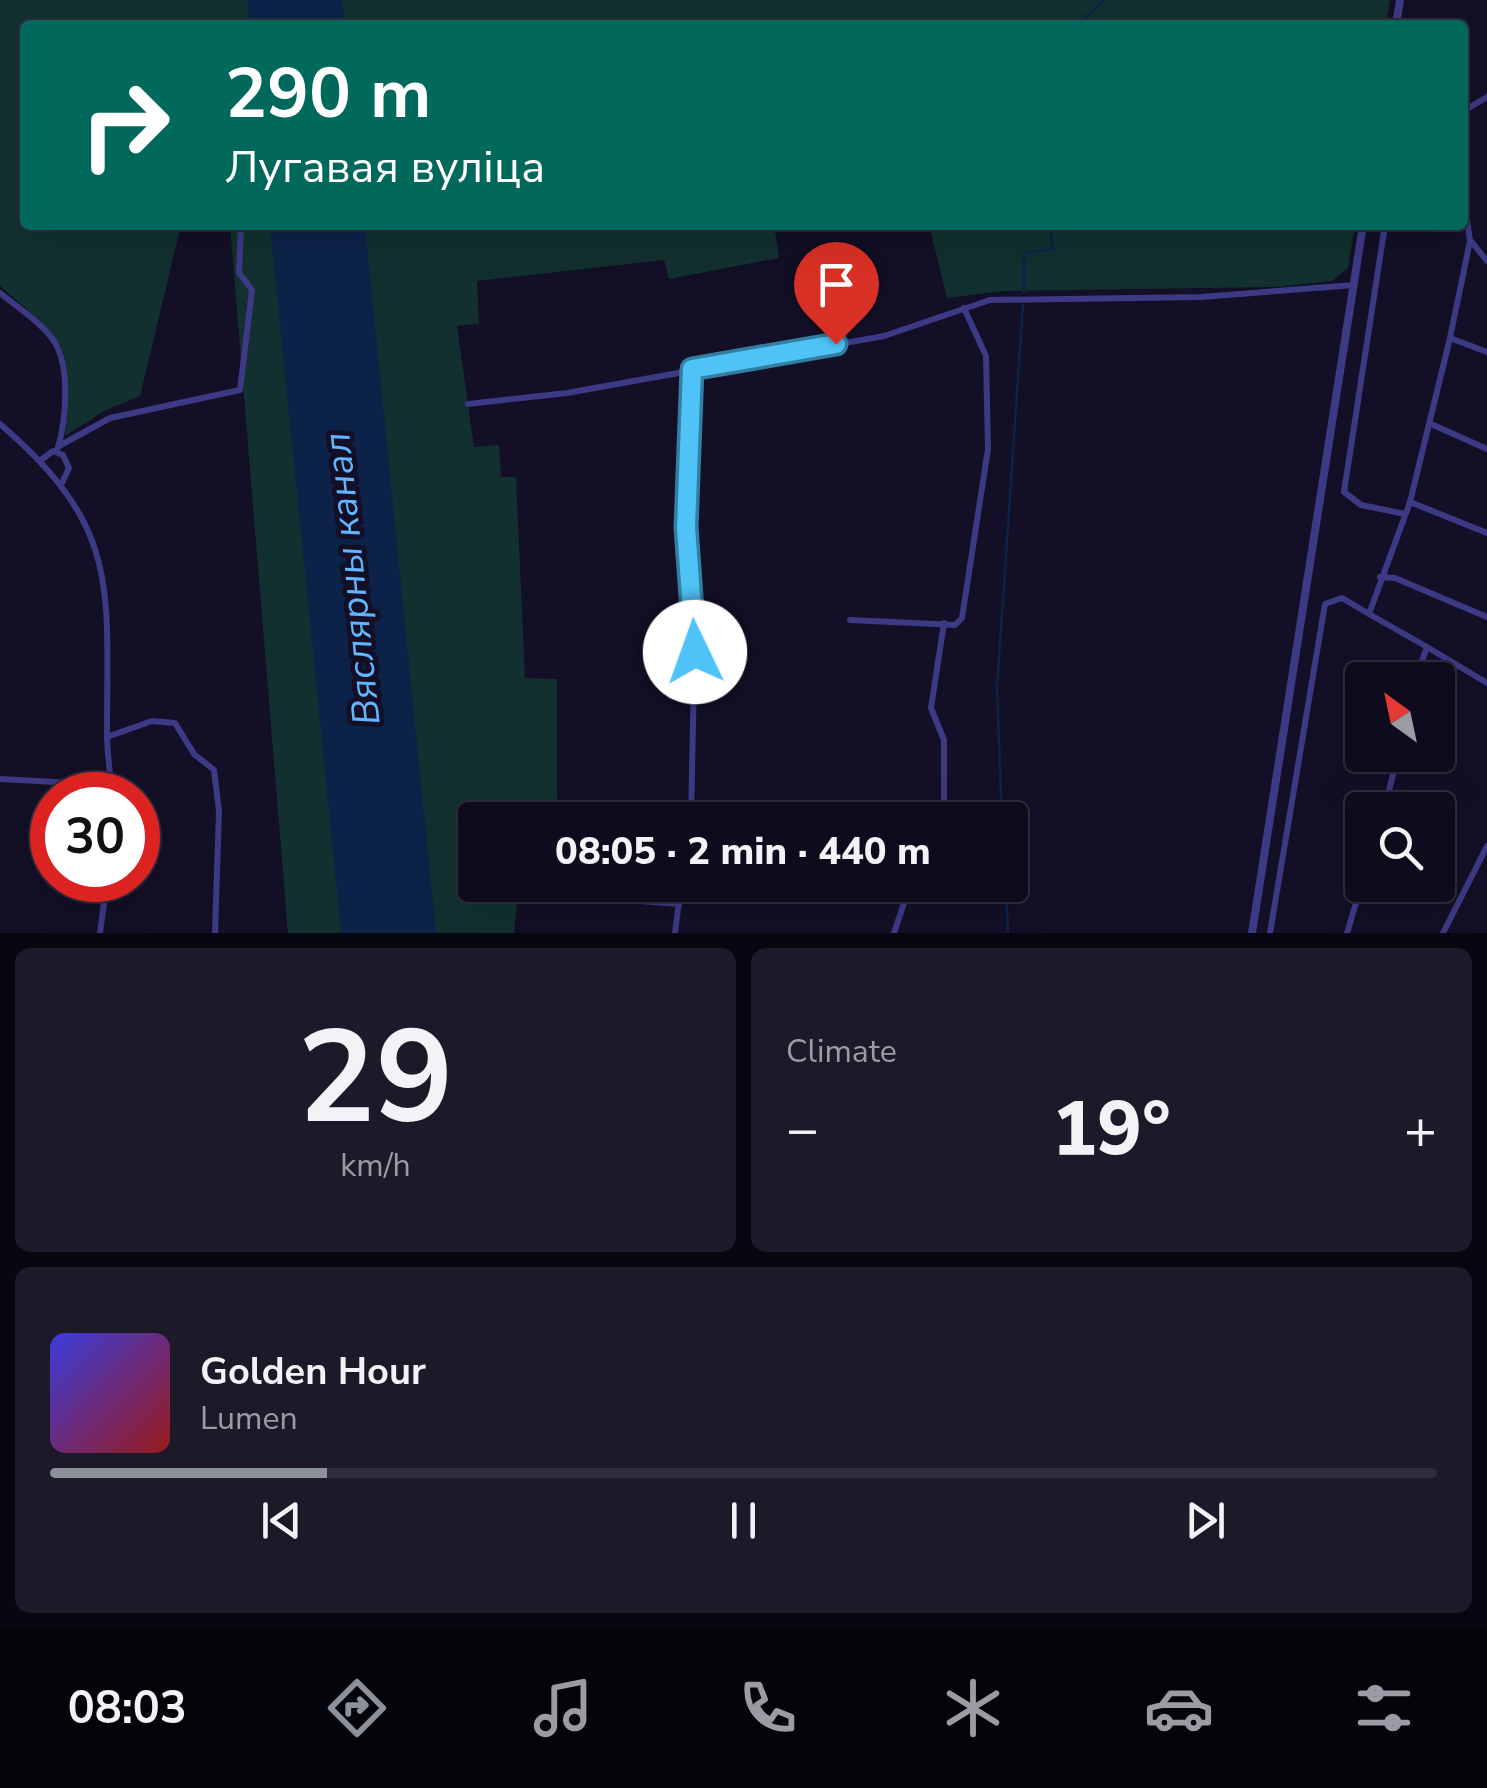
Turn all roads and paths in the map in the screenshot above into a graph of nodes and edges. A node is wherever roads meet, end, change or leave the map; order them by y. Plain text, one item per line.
1 (1468, 226) edge
2 (241, 230) edge
3 (1362, 230) edge
4 (1384, 230) edge
5 (1470, 241) junction
6 (1487, 261) edge
7 (1354, 285) junction
8 (0, 292) edge
9 (964, 308) junction
10 (1450, 338) junction
11 (1487, 352) edge
12 (692, 369) junction
13 (468, 404) dead end
14 (0, 424) edge
15 (1431, 424) junction
16 (58, 448) junction
17 (1487, 450) edge
18 (41, 460) junction
19 (62, 483) junction
20 (1410, 502) junction
21 (1405, 514) junction
22 (1487, 533) edge
23 (1380, 578) junction
24 (1369, 614) junction
25 (1487, 617) edge
26 (850, 620) dead end
27 (944, 623) junction
28 (1427, 647) junction
29 (1421, 662) edge
30 (1487, 682) edge
31 (107, 737) junction
32 (110, 772) edge
33 (0, 779) edge
34 (30, 781) edge
35 (691, 802) edge
36 (944, 802) edge
37 (1487, 846) edge
38 (104, 902) edge
39 (660, 902) edge
40 (904, 902) edge
41 (1357, 902) edge
42 (679, 904) joint
43 (100, 933) edge
44 (215, 933) edge
45 (675, 933) edge
46 (894, 933) edge
47 (1252, 933) edge
48 (1270, 933) edge
49 (1348, 933) edge
50 (1443, 933) edge

1 - 5 street
2 - 16 street
3 - 7 street
4 - 21 street
5 - 6 street
5 - 10 street
7 - 9 street
7 - 47 street
8 - 16 street
9 - 12 street
9 - 27 street
10 - 11 street
10 - 15 street
12 - 13 street
12 - 35 street
14 - 18 street
15 - 17 street
15 - 20 street
16 - 18 street
16 - 19 street
18 - 19 street
19 - 31 street
20 - 21 street
20 - 22 street
21 - 23 street
23 - 24 street
23 - 25 street
24 - 28 street
24 - 48 street
26 - 27 street
27 - 36 street
28 - 29 street
28 - 30 street
31 - 32 street
31 - 44 street
33 - 34 street
37 - 50 street
38 - 43 street
39 - 42 street
40 - 46 street
41 - 49 street
42 - 45 street

